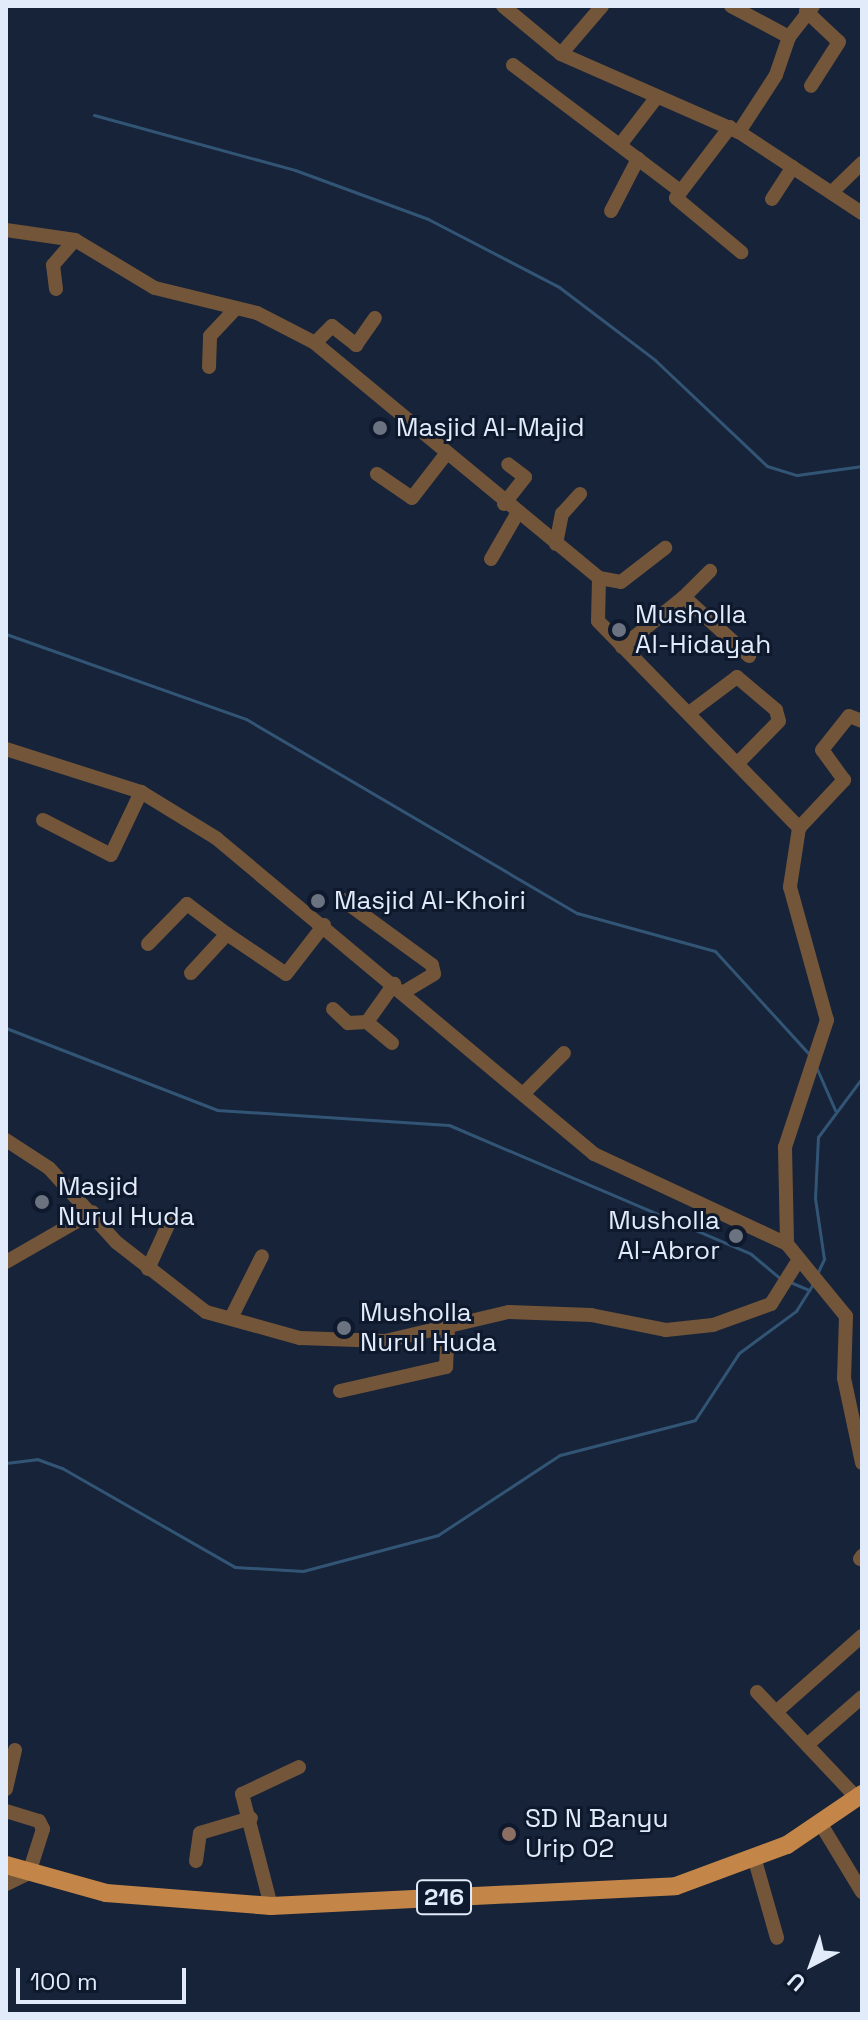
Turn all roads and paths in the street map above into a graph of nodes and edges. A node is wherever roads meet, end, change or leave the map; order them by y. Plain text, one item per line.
1 (503, 6) edge
2 (602, 6) edge
3 (731, 6) edge
4 (810, 9) edge
5 (789, 37) junction
6 (561, 54) junction
7 (513, 65) dead end
8 (811, 86) dead end
9 (656, 98) junction
10 (735, 129) junction
11 (620, 145) junction
12 (638, 159) junction
13 (862, 163) edge
14 (793, 167) junction
15 (680, 191) junction
16 (832, 192) junction
17 (772, 199) dead end
18 (611, 211) dead end
19 (862, 213) edge
20 (6, 230) edge
21 (75, 240) junction
22 (741, 252) dead end
23 (56, 289) dead end
24 (235, 309) junction
25 (375, 318) dead end
26 (315, 343) junction
27 (209, 367) dead end
28 (446, 454) junction
29 (508, 464) dead end
30 (377, 474) dead end
31 (580, 494) dead end
32 (504, 504) junction
33 (517, 514) junction
34 (556, 544) junction
35 (665, 548) dead end
36 (491, 559) dead end
37 (710, 571) dead end
38 (599, 578) junction
39 (684, 597) junction
40 (622, 647) junction
41 (749, 656) dead end
42 (689, 713) junction
43 (862, 721) edge
44 (6, 749) edge
45 (738, 763) junction
46 (141, 792) junction
47 (43, 820) dead end
48 (799, 828) junction
49 (343, 900) dead end
50 (324, 925) junction
51 (227, 934) junction
52 (148, 944) dead end
53 (191, 973) dead end
54 (399, 988) junction
55 (333, 1009) dead end
56 (367, 1022) junction
57 (392, 1043) dead end
58 (564, 1053) dead end
59 (525, 1092) junction
60 (6, 1140) edge
61 (93, 1212) junction
62 (172, 1216) dead end
63 (787, 1244) junction
64 (262, 1256) dead end
65 (6, 1262) edge
66 (803, 1266) junction
67 (148, 1269) junction
68 (231, 1318) junction
69 (448, 1331) junction
70 (340, 1391) dead end
71 (862, 1463) edge
72 (862, 1636) edge
73 (757, 1692) dead end
74 (862, 1697) edge
75 (776, 1712) junction
76 (807, 1745) junction
77 (15, 1750) dead end
78 (299, 1767) dead end
79 (6, 1789) edge
80 (860, 1796) edge
81 (6, 1811) edge
82 (251, 1818) junction
83 (822, 1826) junction
84 (754, 1857) junction
85 (196, 1861) dead end
86 (6, 1865) edge
87 (29, 1873) junction
88 (6, 1884) edge
89 (862, 1892) edge
90 (271, 1906) junction
91 (777, 1938) dead end

1 - 6 street
2 - 6 street
3 - 5 street
4 - 5 street
4 - 8 street
5 - 10 street
6 - 9 street
7 - 11 street
9 - 10 street
9 - 11 street
10 - 14 street
10 - 15 street
11 - 12 street
12 - 15 street
12 - 18 street
13 - 16 street
14 - 16 street
14 - 17 street
15 - 22 street
16 - 19 street
20 - 21 street
21 - 23 street
21 - 24 street
24 - 26 street
24 - 27 street
25 - 26 street
26 - 28 street
28 - 30 street
28 - 32 street
29 - 32 street
31 - 34 street
32 - 33 street
33 - 34 street
33 - 36 street
34 - 38 street
35 - 38 street
37 - 39 street
38 - 40 street
39 - 40 street
39 - 41 street
40 - 42 street
42 - 45 street
42 - 45 street
43 - 48 street
44 - 46 street
45 - 48 street
46 - 47 street
46 - 50 street
48 - 63 street
49 - 54 street
50 - 51 street
50 - 54 street
51 - 52 street
51 - 53 street
54 - 56 street
54 - 59 street
55 - 56 street
56 - 57 street
58 - 59 street
59 - 63 street
60 - 61 street
61 - 65 street
61 - 67 street
62 - 67 street
63 - 66 street
64 - 68 street
66 - 69 street
66 - 71 street
67 - 68 street
68 - 69 street
69 - 70 street
72 - 75 street
73 - 75 street
74 - 76 street
75 - 76 street
76 - 80 street
77 - 79 street
78 - 82 street
80 - 83 main road, 216
81 - 87 street
82 - 85 street
82 - 90 street
83 - 84 main road, 216
83 - 89 street
84 - 90 main road, 216
84 - 91 street
86 - 87 main road, 216
87 - 88 street
87 - 90 main road, 216

